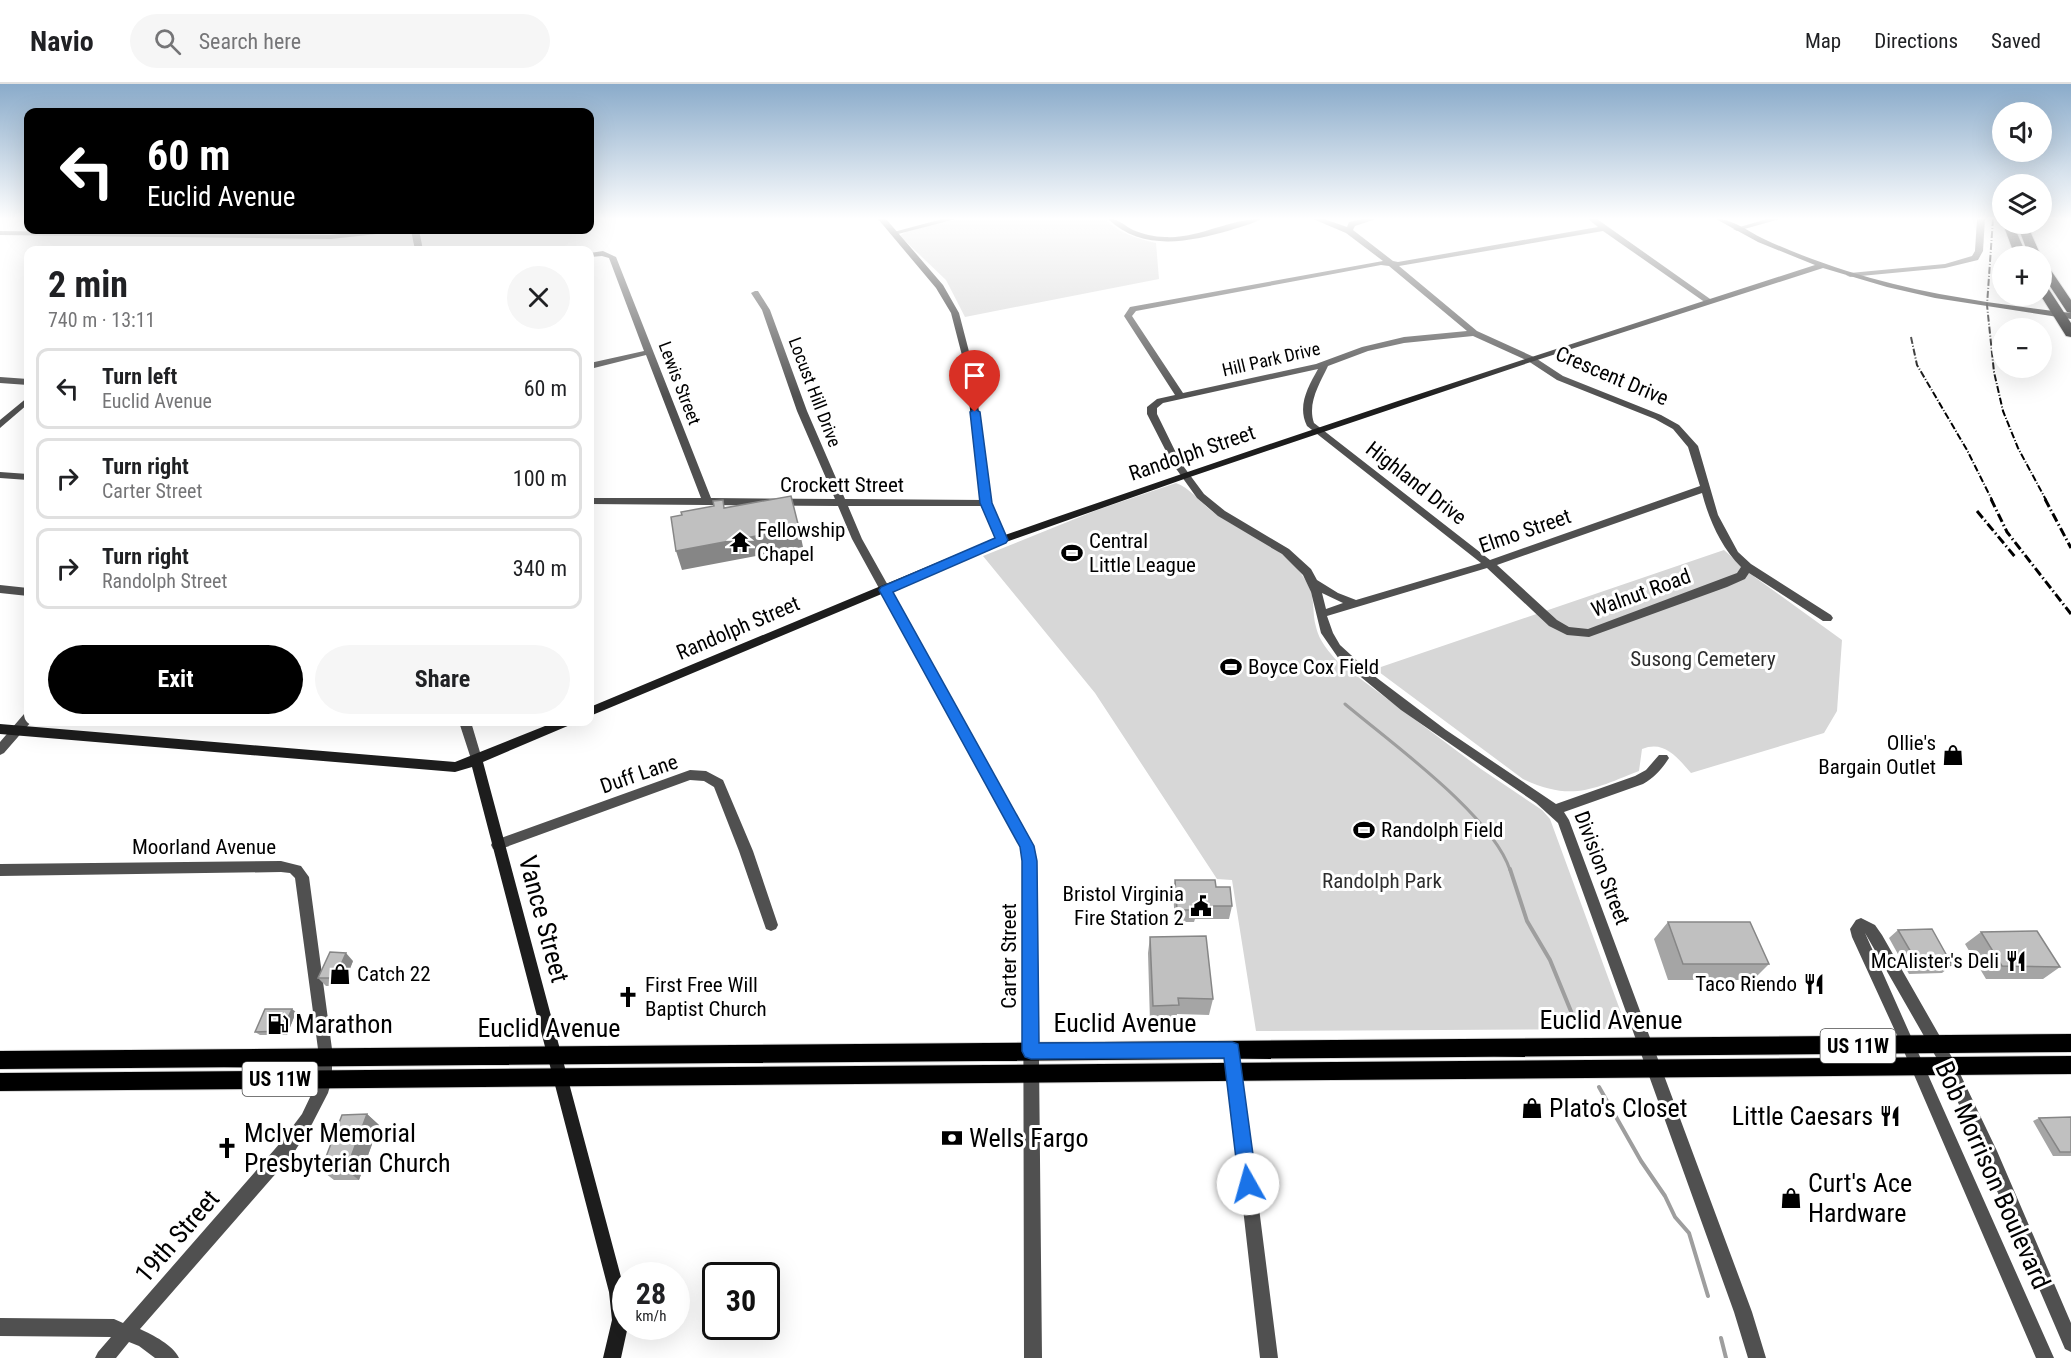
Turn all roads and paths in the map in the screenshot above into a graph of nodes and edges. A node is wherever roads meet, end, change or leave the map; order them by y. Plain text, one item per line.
1 (621, 278) edge
2 (933, 278) edge
3 (1298, 278) edge
4 (1408, 278) edge
5 (1677, 278) edge
6 (1781, 278) edge
7 (1862, 278) edge
8 (2052, 285) edge
9 (755, 293) dead end
10 (2052, 298) edge
11 (1709, 301) junction
12 (2067, 313) edge
13 (1474, 333) junction
14 (2071, 333) edge
15 (650, 352) junction
16 (1531, 359) junction
17 (1324, 364) junction
18 (594, 365) edge
19 (0, 380) edge
20 (24, 382) edge
21 (1180, 396) junction
22 (24, 404) edge
23 (0, 425) edge
24 (1318, 431) junction
25 (0, 475) edge
26 (1184, 476) junction
27 (24, 477) edge
28 (1705, 488) junction
29 (594, 501) edge
30 (707, 502) junction
31 (842, 503) junction
32 (986, 503) junction
33 (1002, 540) junction
34 (1489, 564) junction
35 (1747, 567) junction
36 (1314, 582) junction
37 (0, 589) edge
38 (885, 590) junction
39 (24, 592) edge
40 (1356, 604) junction
41 (1321, 614) junction
42 (1545, 616) joint
43 (1827, 618) dead end
44 (594, 710) edge
45 (24, 722) edge
46 (466, 726) edge
47 (556, 726) edge
48 (0, 729) edge
49 (16, 731) junction
50 (0, 750) edge
51 (1663, 758) dead end
52 (476, 759) junction
53 (1555, 810) junction
54 (498, 845) junction
55 (0, 870) edge
56 (771, 925) dead end
57 (2071, 1043) edge
58 (1936, 1044) junction
59 (1909, 1045) junction
60 (1645, 1047) junction
61 (1232, 1050) junction
62 (1031, 1051) junction
63 (325, 1053) junction
64 (553, 1056) junction
65 (0, 1060) edge
66 (2071, 1065) edge
67 (1918, 1066) junction
68 (1949, 1066) junction
69 (1653, 1068) junction
70 (1234, 1072) junction
71 (1030, 1073) junction
72 (560, 1077) junction
73 (324, 1079) junction
74 (0, 1082) edge
75 (0, 1327) edge
76 (127, 1331) junction
77 (2071, 1343) edge
78 (104, 1358) edge
79 (170, 1358) edge
80 (612, 1358) edge
81 (1033, 1358) edge
82 (1269, 1358) edge
83 (1757, 1358) edge
84 (2045, 1358) edge

1 - 15 street, Lewis Street
2 - 32 street
3 - 21 street
4 - 13 street, Crescent Drive
5 - 11 street
6 - 11 street, Randolph Street
7 - 12 street
8 - 12 highway
9 - 31 street, Locust Hill Drive
10 - 12 highway
11 - 16 street, Randolph Street
12 - 14 highway
13 - 16 street, Crescent Drive
13 - 17 street, Hill Park Drive
15 - 18 street
15 - 30 street, Lewis Street
16 - 24 street, Randolph Street
16 - 28 street, Crescent Drive
17 - 21 street, Hill Park Drive
17 - 24 street
19 - 20 street
21 - 26 street, Hill Park Drive
22 - 23 street
24 - 26 street, Randolph Street
24 - 34 street, Highland Drive
25 - 27 street
26 - 33 street, Randolph Street
26 - 36 street, Division Street
28 - 34 street, Elmo Street
28 - 35 street, Crescent Drive
29 - 30 street, Crockett Street
30 - 31 street, Crockett Street
31 - 32 street, Crockett Street
31 - 38 street, Locust Hill Drive
32 - 33 street
33 - 38 street, Randolph Street
34 - 40 street, Elmo Street
34 - 42 street, Highland Drive
35 - 42 street, Walnut Road
35 - 43 street, Crescent Drive
36 - 40 street
36 - 41 street, Division Street
37 - 39 street
38 - 44 street, Randolph Street
38 - 62 street, Carter Street
40 - 41 street, Elmo Street
41 - 53 street, Division Street
45 - 49 street
46 - 52 street, Vance Street
47 - 52 street
48 - 49 street
49 - 50 street
49 - 52 street
51 - 53 street
52 - 54 street, Vance Street
53 - 60 street, Division Street
54 - 56 street, Duff Lane
54 - 64 street, Vance Street
55 - 63 street, Moorland Avenue
57 - 58 main road, Euclid Avenue / US 11W
58 - 59 main road, Euclid Avenue / US 11W
58 - 59 street, Bob Morrison Boulevard
58 - 68 street, Bob Morrison Boulevard
59 - 60 main road, Euclid Avenue / US 11W
59 - 67 street, Bob Morrison Boulevard
60 - 61 main road, Euclid Avenue / US 11W
60 - 69 street, Division Street
61 - 62 main road, Euclid Avenue / US 11W
61 - 70 street
62 - 64 main road, Euclid Avenue / US 11W
62 - 71 street, Carter Street
63 - 64 main road, Euclid Avenue / US 11W
63 - 65 main road, Euclid Avenue / US 11W
63 - 73 street, 19th Street
64 - 72 street, Vance Street
66 - 68 main road, US 11W
67 - 68 main road, US 11W
67 - 69 main road, US 11W
67 - 84 street, Bob Morrison Boulevard
68 - 77 street, Bob Morrison Boulevard
69 - 70 main road, US 11W
69 - 83 street, Division Street
70 - 71 main road, US 11W
70 - 82 street
71 - 72 main road, US 11W
71 - 81 street, Carter Street
72 - 73 main road, US 11W
72 - 80 street, Vance Street
73 - 74 main road, US 11W
73 - 76 street, 19th Street
75 - 76 street
76 - 78 street, 19th Street
76 - 79 street

